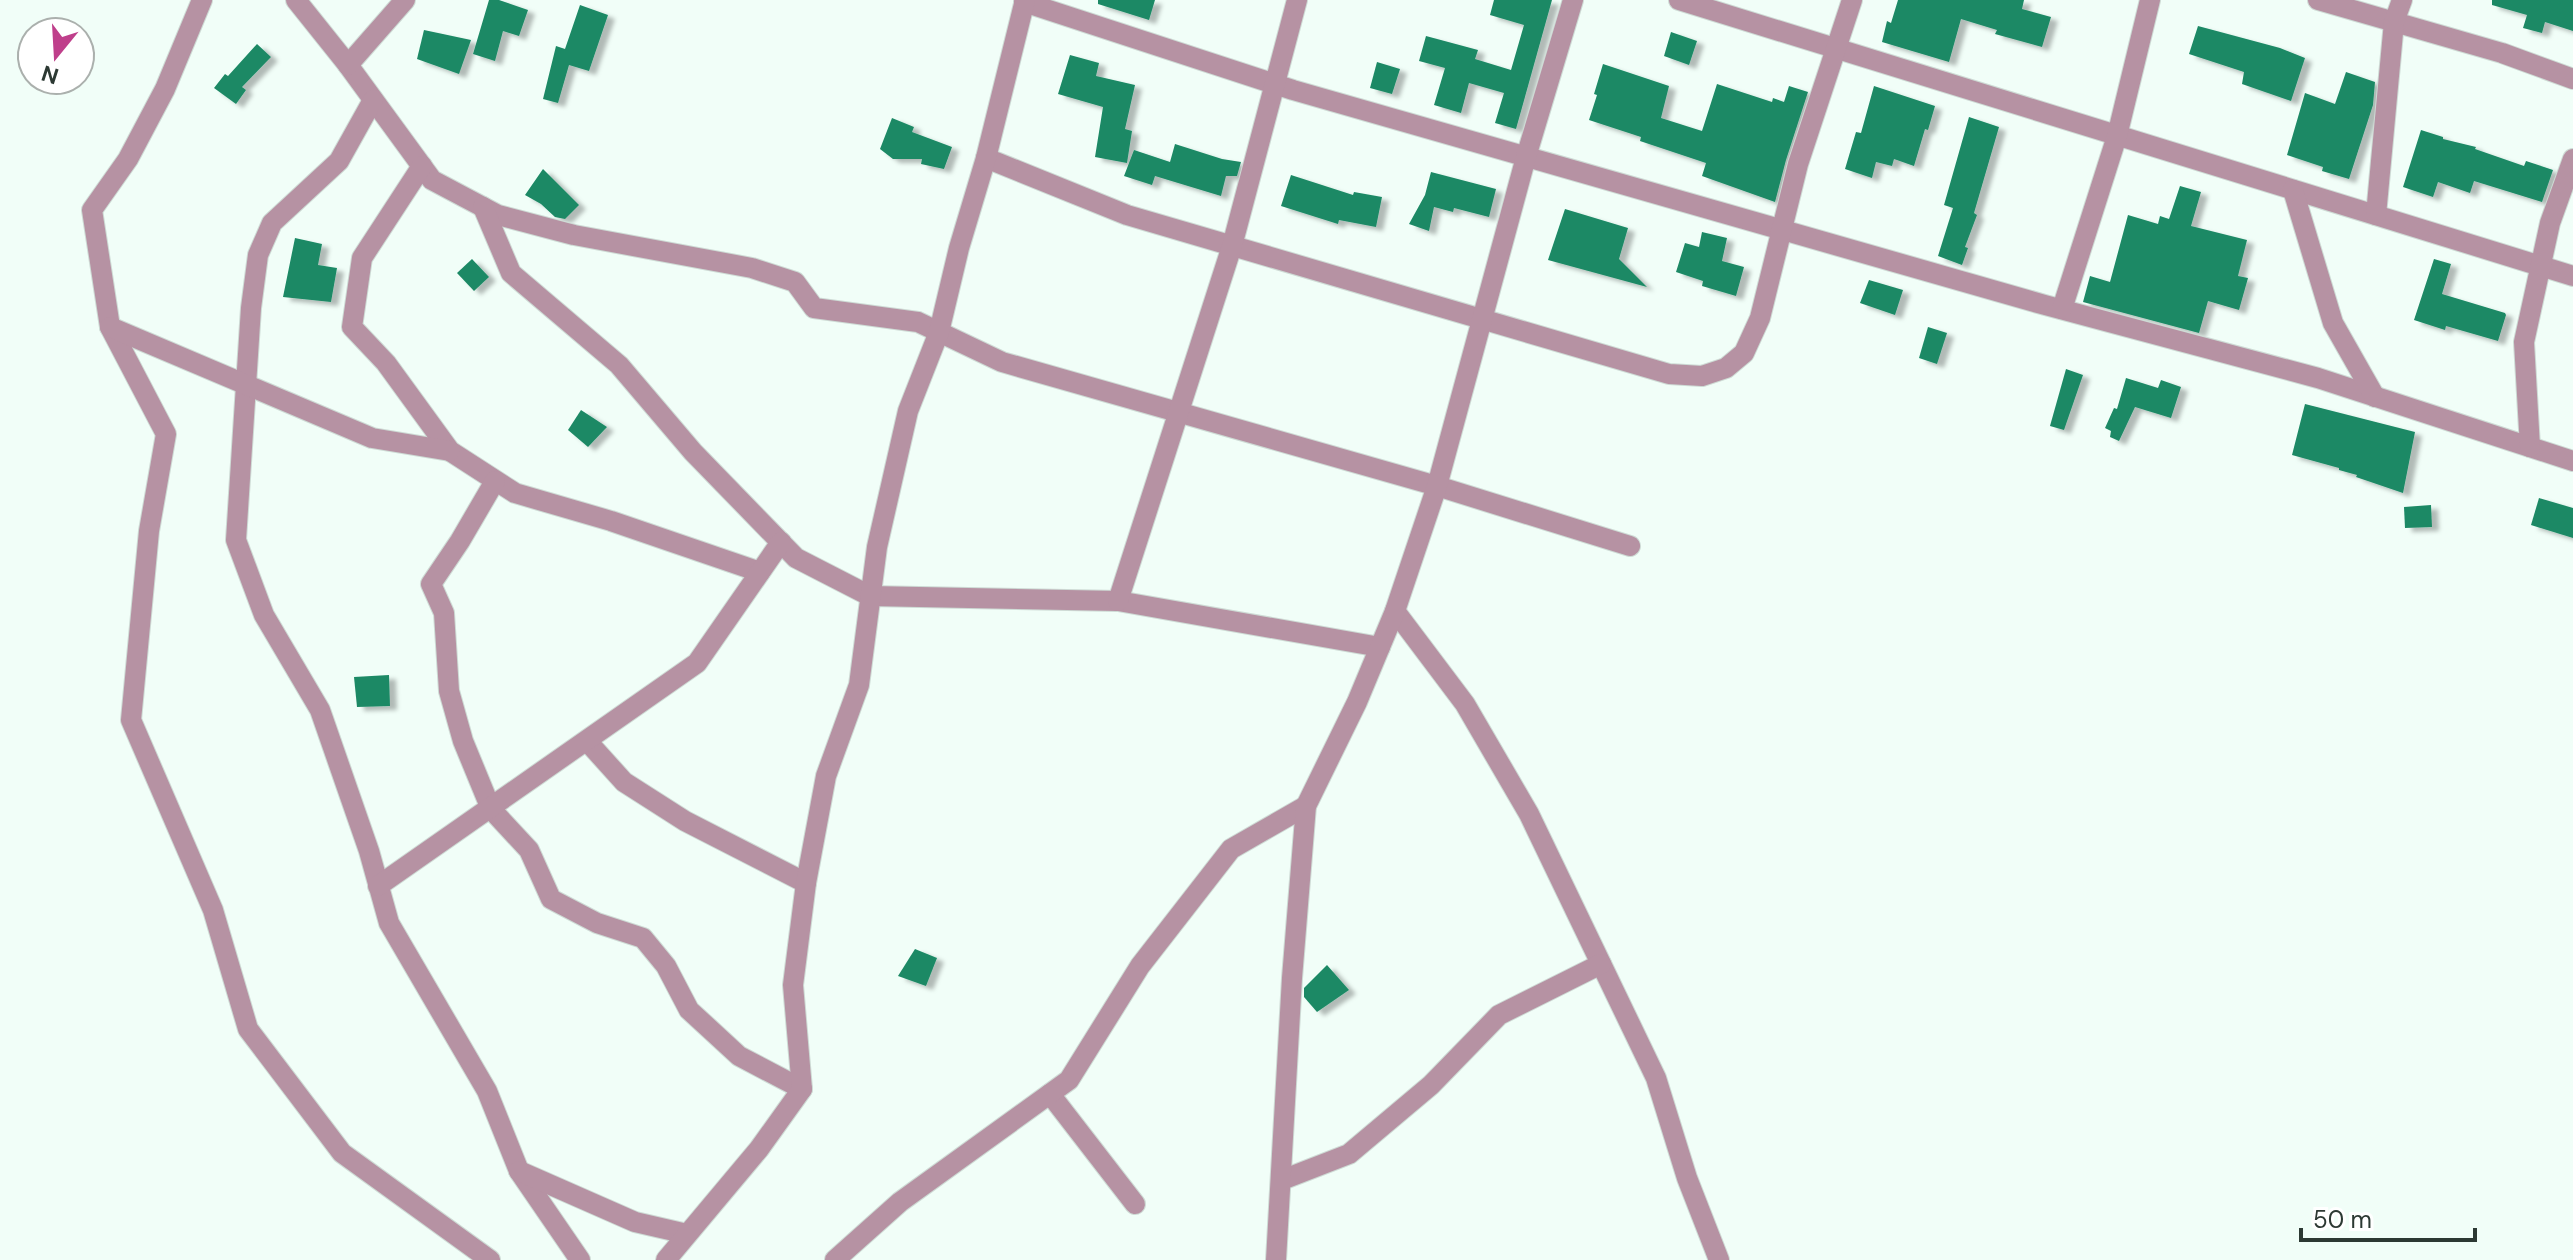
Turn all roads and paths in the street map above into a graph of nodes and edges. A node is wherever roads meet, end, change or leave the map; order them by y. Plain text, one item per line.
1 (202, 0) edge
2 (296, 0) edge
3 (405, 0) edge
4 (1297, 0) edge
5 (1573, 0) edge
6 (1679, 0) edge
7 (1852, 0) edge
8 (2150, 0) edge
9 (2318, 0) edge
10 (2402, 0) edge
11 (1024, 1) edge
12 (2394, 22) junction
13 (1837, 47) junction
14 (348, 65) junction
15 (2573, 79) edge
16 (1274, 84) junction
17 (373, 100) junction
18 (2117, 136) junction
19 (1526, 157) junction
20 (986, 158) junction
21 (2573, 159) edge
22 (422, 166) junction
23 (2293, 190) junction
24 (483, 207) junction
25 (2376, 215) junction
26 (1782, 230) junction
27 (1232, 246) junction
28 (2542, 266) junction
29 (2573, 276) edge
30 (2062, 309) junction
31 (1482, 319) junction
32 (110, 327) junction
33 (939, 332) junction
34 (245, 385) junction
35 (2375, 397) junction
36 (1177, 412) junction
37 (2530, 447) junction
38 (450, 451) junction
39 (2573, 461) edge
40 (495, 481) junction
41 (1437, 486) junction
42 (781, 542) junction
43 (1630, 546) dead end
44 (760, 572) junction
45 (870, 596) junction
46 (1118, 601) junction
47 (1395, 611) junction
48 (1380, 647) junction
49 (587, 741) junction
50 (1306, 806) junction
51 (491, 809) junction
52 (806, 883) junction
53 (378, 886) junction
54 (1601, 964) junction
55 (802, 1089) junction
56 (1050, 1094) junction
57 (519, 1171) junction
58 (1282, 1180) junction
59 (1135, 1204) dead end
60 (687, 1234) junction
61 (490, 1260) edge
62 (580, 1260) edge
63 (666, 1260) edge
64 (835, 1260) edge
65 (1276, 1260) edge
66 (1719, 1260) edge

1 - 32 street
2 - 14 street
3 - 14 street
4 - 16 street
5 - 19 street
6 - 13 street
7 - 13 street
8 - 18 street
9 - 12 street
10 - 12 street
11 - 16 street
11 - 20 street
12 - 15 street
12 - 25 street
13 - 18 street
13 - 26 street
14 - 17 street
16 - 19 street
16 - 27 street
17 - 22 street
17 - 34 street
18 - 23 street
18 - 30 street
19 - 26 street
19 - 31 street
20 - 27 street
20 - 33 street
21 - 28 street
22 - 24 street
22 - 38 street
23 - 25 street
23 - 35 street
24 - 33 street
24 - 42 street
25 - 28 street
26 - 30 street
26 - 31 street
27 - 31 street
27 - 36 street
28 - 29 street
28 - 37 street
30 - 35 street
31 - 41 street
32 - 34 street
32 - 61 street
33 - 36 street
33 - 45 street
34 - 38 street
34 - 53 street
35 - 37 street
36 - 41 street
36 - 46 street
37 - 39 street
38 - 40 street
40 - 44 street
40 - 51 street
41 - 43 street
41 - 47 street
42 - 44 street
42 - 45 street
44 - 49 street
45 - 46 street
45 - 52 street
46 - 48 street
47 - 48 street
47 - 54 street
48 - 50 street
49 - 51 street
49 - 52 street
50 - 56 street
50 - 58 street
51 - 53 street
51 - 55 street
52 - 55 street
53 - 57 street
54 - 58 street
54 - 66 street
55 - 60 street
56 - 59 street
56 - 64 street
57 - 60 street
57 - 62 street
58 - 65 street
60 - 63 street

